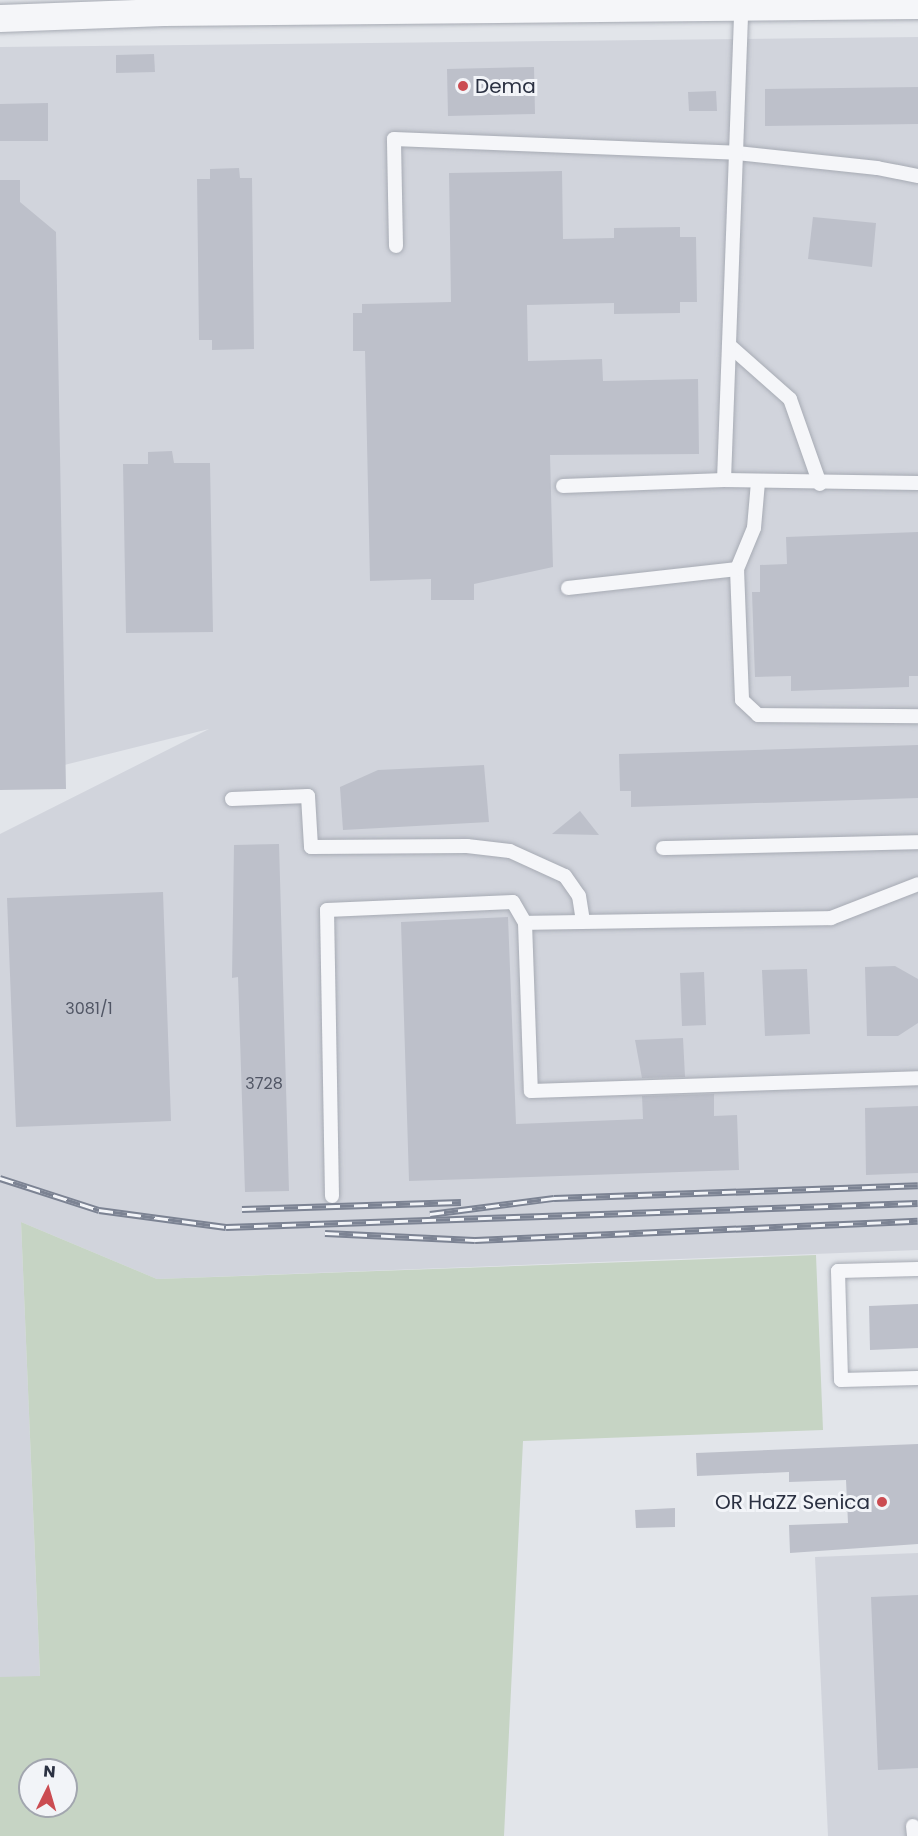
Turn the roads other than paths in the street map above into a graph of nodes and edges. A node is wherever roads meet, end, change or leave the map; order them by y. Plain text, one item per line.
1 (874, 3) edge
2 (918, 5) edge
3 (224, 6) edge
4 (741, 8) junction
5 (0, 18) edge
6 (737, 153) junction
7 (918, 176) edge
8 (396, 246) dead end
9 (729, 346) junction
10 (724, 480) junction
11 (758, 482) junction
12 (918, 483) edge
13 (820, 484) junction
14 (563, 486) dead end
15 (737, 569) junction
16 (568, 588) dead end
17 (918, 716) edge
18 (232, 799) dead end
19 (918, 842) edge
20 (663, 848) dead end
21 (918, 884) edge
22 (583, 922) junction
23 (525, 923) junction
24 (918, 1078) edge
25 (332, 1196) dead end
26 (918, 1269) edge
27 (918, 1378) edge

1 - 2 street
1 - 4 street
3 - 4 street
3 - 5 street
4 - 6 lane
6 - 7 lane
6 - 8 lane
6 - 9 lane
9 - 10 lane
9 - 13 lane
10 - 11 lane
10 - 14 lane
11 - 13 lane
11 - 15 lane
12 - 13 lane
15 - 16 lane
15 - 17 lane
18 - 22 lane
19 - 20 lane
21 - 22 lane
22 - 23 lane
23 - 24 lane
23 - 25 lane
26 - 27 lane

